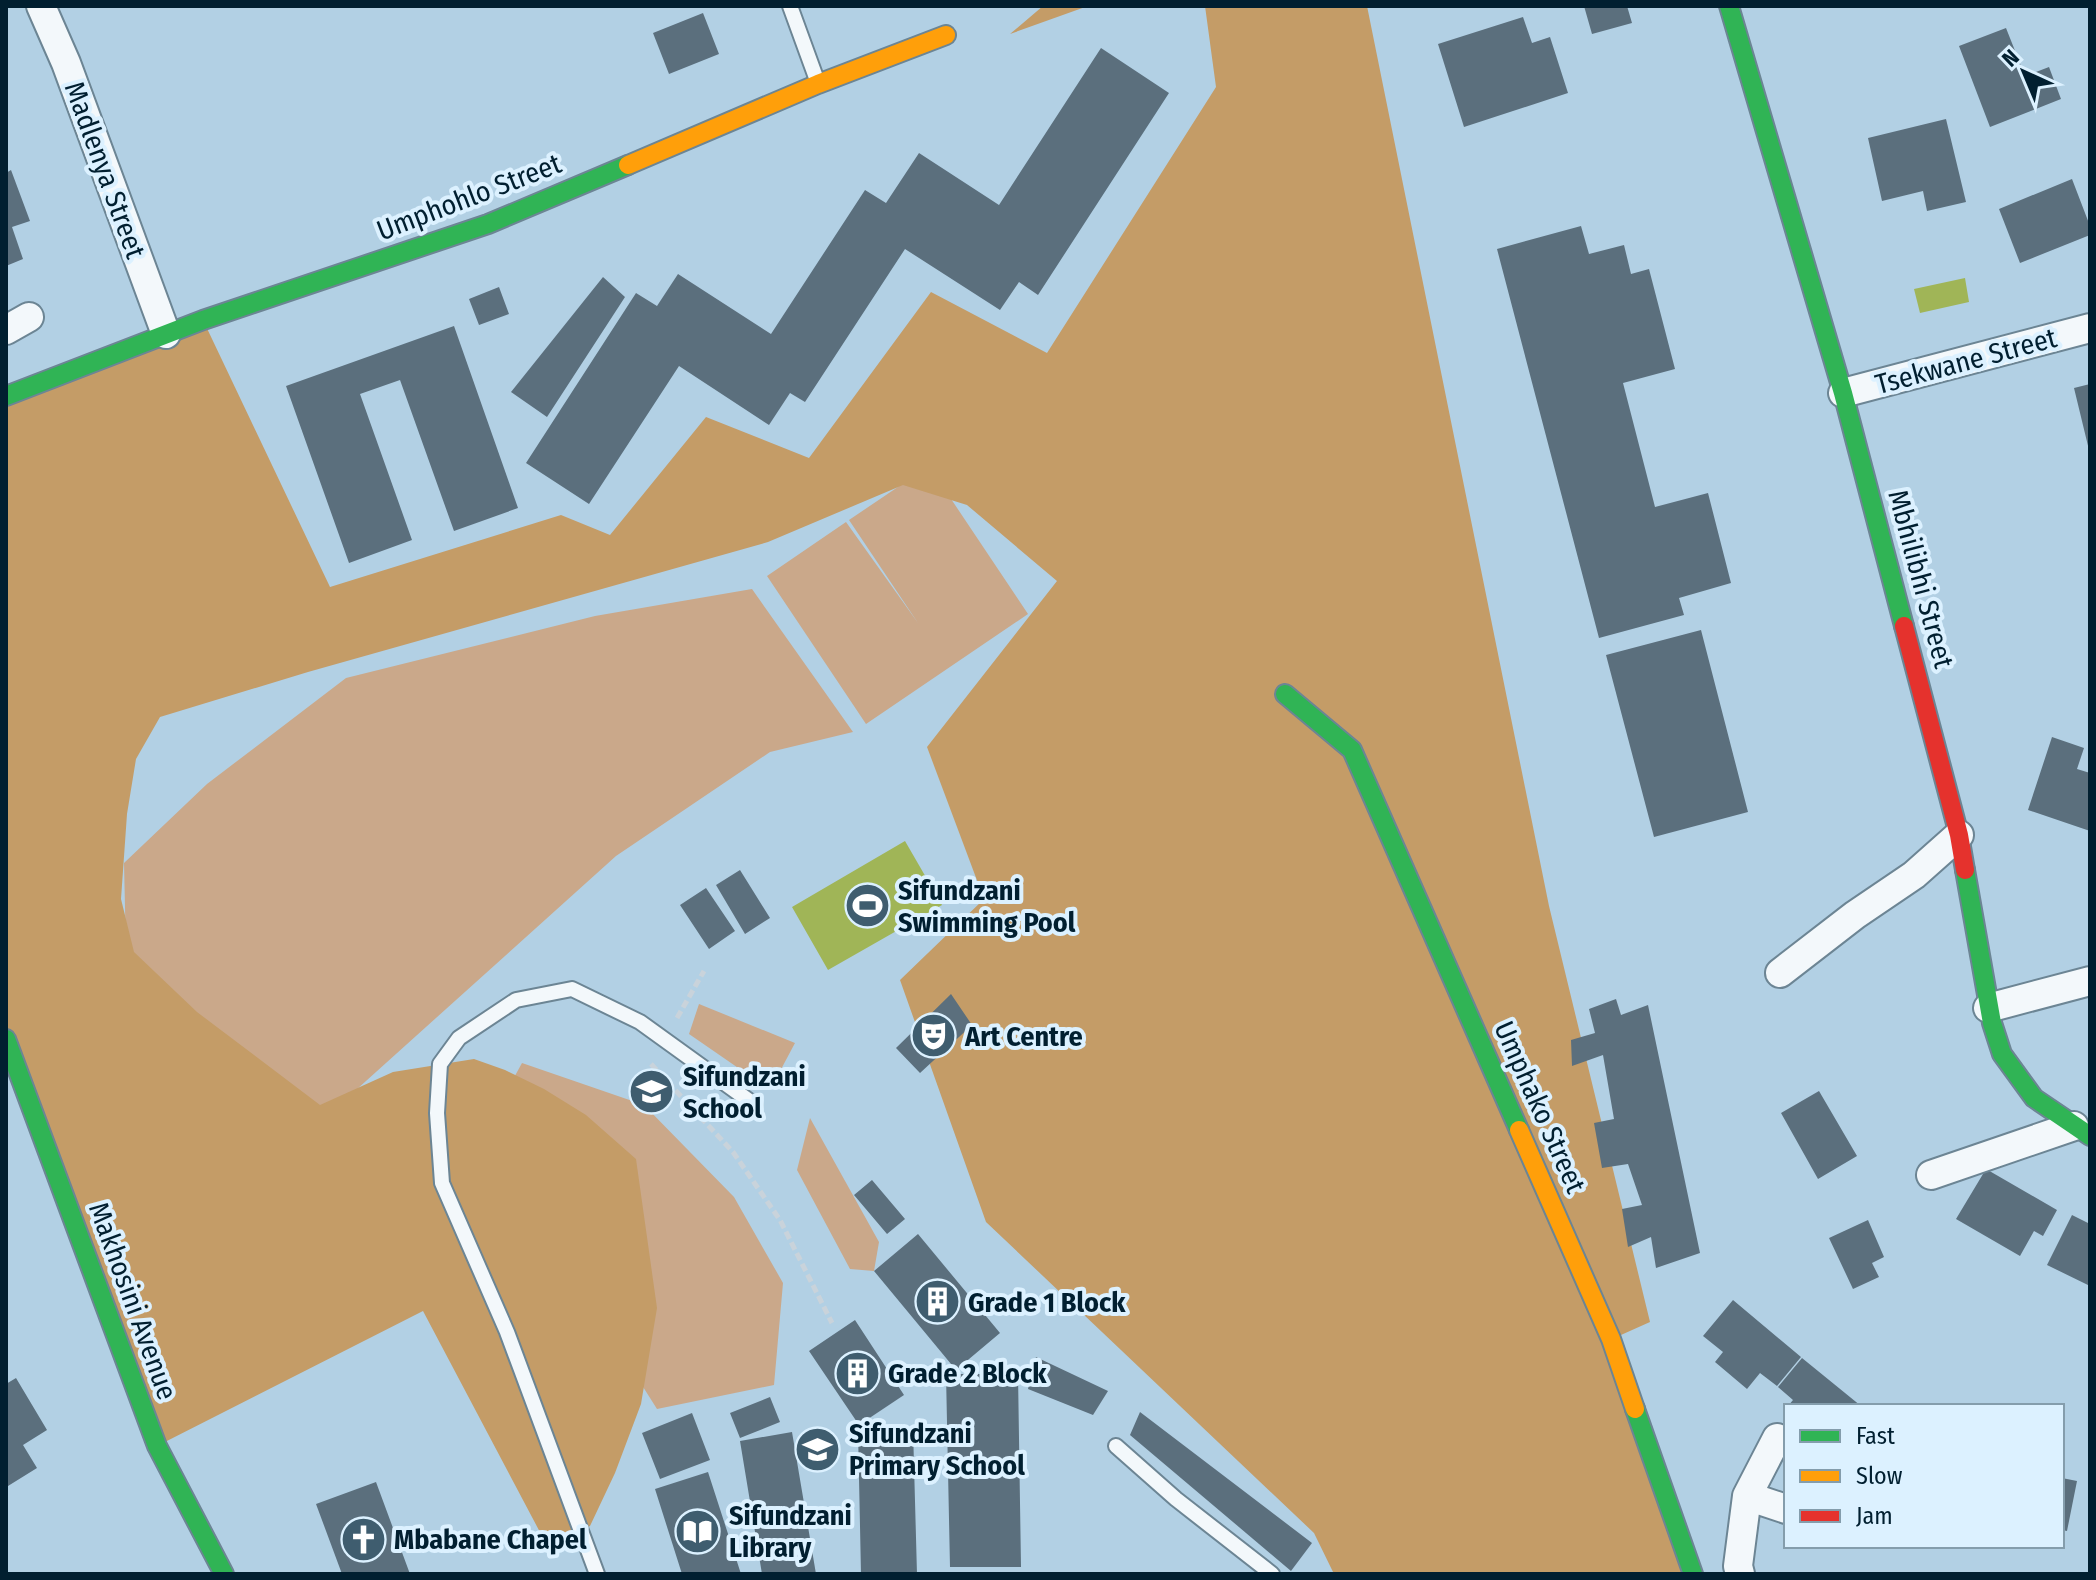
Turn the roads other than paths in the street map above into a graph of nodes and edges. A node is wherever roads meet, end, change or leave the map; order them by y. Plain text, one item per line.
1 (41, 6) edge
2 (790, 6) edge
3 (1729, 6) edge
4 (946, 35) dead end
5 (818, 84) junction
6 (2090, 328) edge
7 (166, 334) junction
8 (1843, 393) junction
9 (6, 396) edge
10 (1285, 694) dead end
11 (1959, 835) junction
12 (1780, 973) dead end
13 (2090, 981) edge
14 (1988, 1008) junction
15 (6, 1039) edge
16 (755, 1105) dead end
17 (2082, 1131) edge
18 (1931, 1175) dead end
19 (1777, 1438) dead end
20 (1116, 1446) dead end
21 (1747, 1496) junction
22 (1784, 1508) edge
23 (224, 1574) edge
24 (597, 1574) edge
25 (1272, 1574) edge
26 (1693, 1574) edge
27 (1740, 1574) edge

1 - 7 street, Madlenya Street
2 - 5 lane
3 - 8 street, Mbhilibhi Street
4 - 5 street, Umphohlo Street
5 - 7 street, Umphohlo Street
6 - 8 street, Tsekwane Street
7 - 9 street, Umphohlo Street
8 - 11 street, Mbhilibhi Street
10 - 26 street, Umphako Street
11 - 12 street
11 - 14 street, Mbhilibhi Street
13 - 14 street
14 - 17 street, Mbhilibhi Street
15 - 23 street, Makhosini Avenue
16 - 24 lane
17 - 18 street
19 - 21 street
20 - 25 lane
21 - 22 street
21 - 27 street

